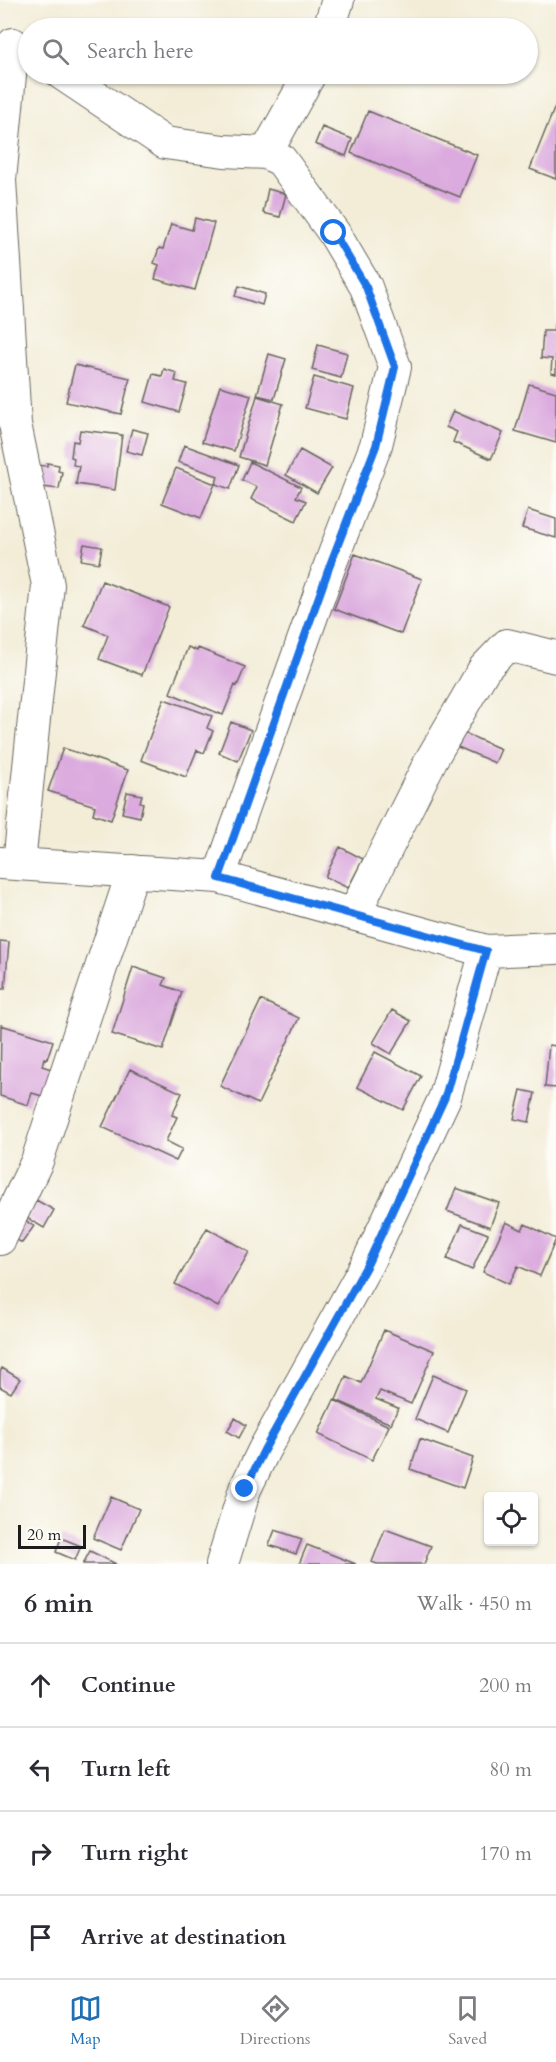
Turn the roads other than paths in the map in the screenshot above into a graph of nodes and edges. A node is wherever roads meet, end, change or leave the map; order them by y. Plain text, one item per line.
1 (338, 0) edge
2 (332, 18) edge
3 (14, 46) edge
4 (77, 84) edge
5 (304, 84) edge
6 (266, 153) junction
7 (556, 657) edge
8 (10, 863) edge
9 (133, 871) junction
10 (219, 878) junction
11 (354, 914) junction
12 (556, 948) edge
13 (486, 951) junction
14 (0, 1239) edge
15 (222, 1564) edge

1 - 2 street
3 - 8 street
4 - 6 street
5 - 6 street
6 - 10 street
7 - 11 street
8 - 9 street
9 - 10 street
9 - 14 street
10 - 11 street
11 - 13 street
12 - 13 street
13 - 15 street

